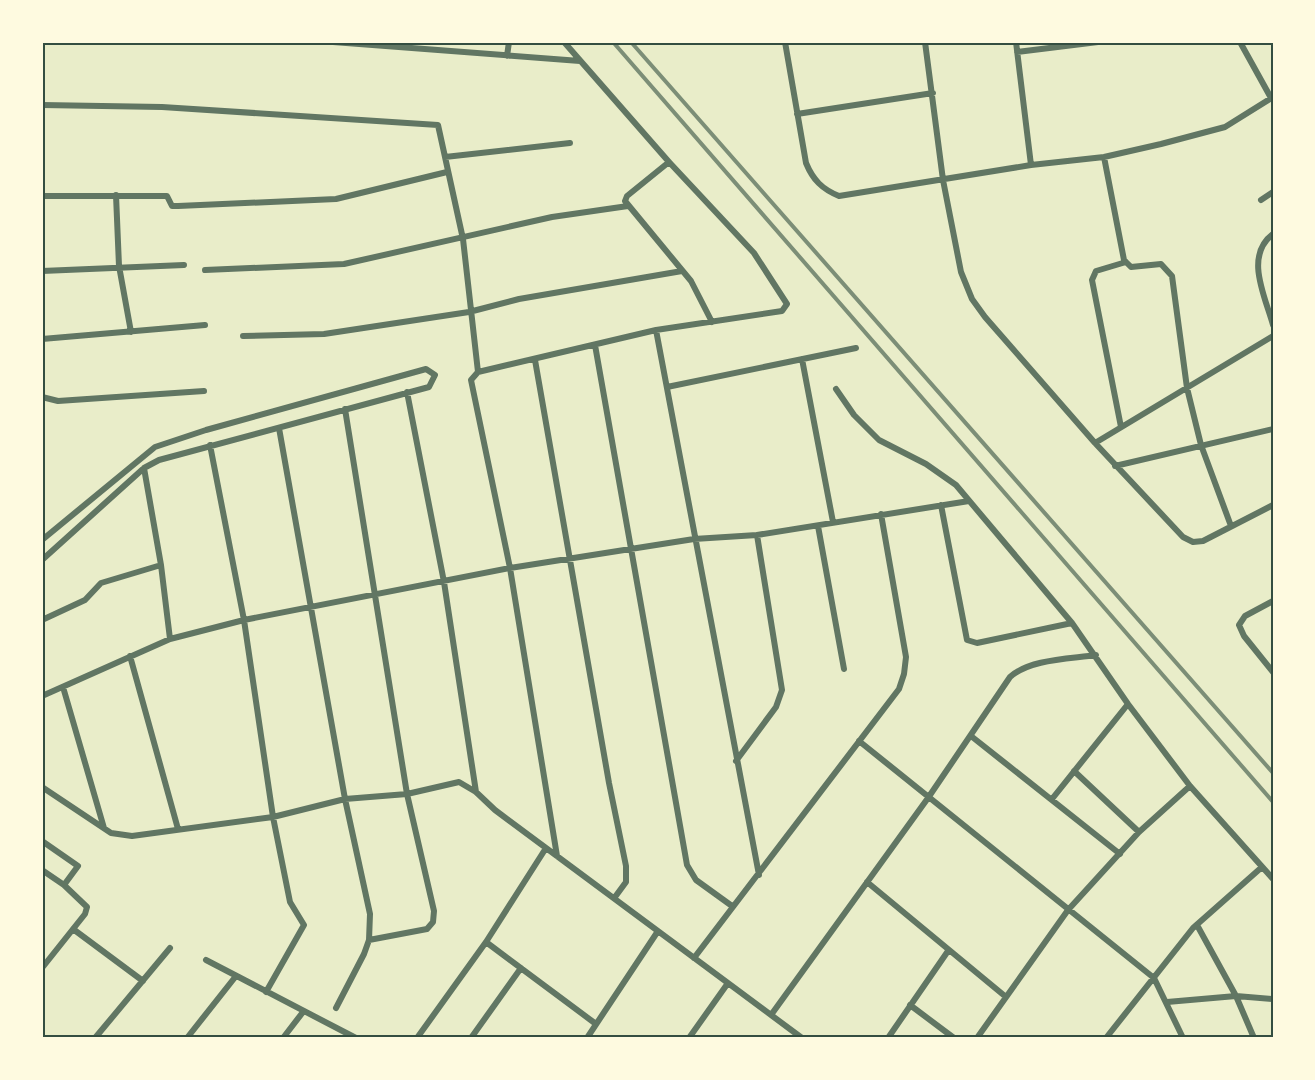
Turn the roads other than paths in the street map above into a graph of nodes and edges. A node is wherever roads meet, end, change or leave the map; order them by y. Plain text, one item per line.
1 (333, 42) edge
2 (340, 42) edge
3 (440, 42) edge
4 (509, 42) edge
5 (564, 42) edge
6 (785, 42) edge
7 (925, 42) edge
8 (1016, 42) edge
9 (1098, 42) edge
10 (1240, 42) edge
11 (439, 52) junction
12 (1017, 52) junction
13 (507, 56) junction
14 (580, 61) junction
15 (933, 93) junction
16 (1272, 97) edge
17 (42, 105) edge
18 (797, 114) junction
19 (570, 143) dead end
20 (445, 157) junction
21 (1104, 157) junction
22 (669, 162) junction
23 (1032, 165) junction
24 (447, 172) junction
25 (943, 180) junction
26 (1273, 192) edge
27 (116, 195) junction
28 (42, 196) edge
29 (1261, 200) dead end
30 (628, 206) junction
31 (1273, 234) edge
32 (462, 238) junction
33 (1125, 262) junction
34 (184, 265) dead end
35 (119, 266) junction
36 (205, 270) dead end
37 (42, 271) edge
38 (682, 271) junction
39 (469, 312) junction
40 (712, 322) junction
41 (205, 325) dead end
42 (1273, 326) edge
43 (656, 330) junction
44 (131, 332) junction
45 (243, 336) dead end
46 (1273, 336) edge
47 (42, 339) edge
48 (595, 345) junction
49 (856, 348) dead end
50 (802, 359) junction
51 (536, 360) junction
52 (478, 372) junction
53 (667, 387) junction
54 (1187, 388) junction
55 (836, 389) dead end
56 (204, 391) dead end
57 (407, 392) junction
58 (42, 397) edge
59 (345, 409) junction
60 (1121, 427) junction
61 (279, 428) junction
62 (1273, 429) edge
63 (1095, 443) junction
64 (210, 445) junction
65 (1200, 445) junction
66 (1115, 466) junction
67 (144, 468) junction
68 (969, 501) junction
69 (941, 505) junction
70 (1273, 505) edge
71 (881, 514) junction
72 (833, 522) junction
73 (818, 526) junction
74 (1231, 526) junction
75 (757, 535) junction
76 (694, 539) junction
77 (42, 540) edge
78 (631, 548) junction
79 (42, 560) edge
80 (570, 560) junction
81 (161, 565) junction
82 (510, 568) junction
83 (444, 582) junction
84 (376, 592) junction
85 (1273, 601) edge
86 (310, 609) junction
87 (42, 620) edge
88 (244, 620) junction
89 (1072, 623) junction
90 (170, 639) junction
91 (1096, 655) junction
92 (130, 656) junction
93 (844, 669) dead end
94 (1273, 672) edge
95 (63, 687) junction
96 (42, 696) edge
97 (1128, 704) junction
98 (971, 736) junction
99 (859, 741) junction
100 (736, 761) junction
101 (1074, 771) junction
102 (1190, 786) junction
103 (42, 787) edge
104 (476, 792) junction
105 (407, 794) junction
106 (928, 798) junction
107 (1052, 799) junction
108 (345, 800) junction
109 (273, 817) junction
110 (104, 828) junction
111 (178, 830) junction
112 (1139, 832) junction
113 (42, 841) edge
114 (546, 848) junction
115 (1120, 854) junction
116 (557, 856) junction
117 (1262, 867) junction
118 (42, 870) edge
119 (759, 875) junction
120 (1273, 879) edge
121 (867, 882) junction
122 (64, 885) junction
123 (615, 897) junction
124 (732, 906) junction
125 (1068, 910) junction
126 (1197, 924) junction
127 (73, 929) junction
128 (658, 931) junction
129 (369, 940) junction
130 (486, 942) junction
131 (170, 948) dead end
132 (948, 951) junction
133 (694, 958) junction
134 (206, 960) dead end
135 (42, 968) edge
136 (521, 968) junction
137 (236, 976) junction
138 (1154, 978) junction
139 (143, 981) junction
140 (728, 983) junction
141 (266, 992) junction
142 (1236, 996) junction
143 (1006, 997) junction
144 (1273, 999) edge
145 (1167, 1002) junction
146 (910, 1005) junction
147 (336, 1008) dead end
148 (303, 1012) junction
149 (771, 1015) junction
150 (596, 1024) junction
151 (95, 1038) edge
152 (187, 1038) edge
153 (283, 1038) edge
154 (355, 1038) edge
155 (417, 1038) edge
156 (471, 1038) edge
157 (587, 1038) edge
158 (688, 1038) edge
159 (802, 1038) edge
160 (888, 1038) edge
161 (954, 1038) edge
162 (977, 1038) edge
163 (1106, 1038) edge
164 (1183, 1038) edge
165 (1254, 1038) edge

1 - 2 street
2 - 11 street
3 - 11 street
4 - 13 street
5 - 14 street
6 - 18 street
7 - 15 street
8 - 12 street
9 - 12 street
10 - 16 street
11 - 13 street
12 - 23 street
13 - 14 street
14 - 22 street
15 - 18 street
15 - 25 street
16 - 21 street
17 - 20 street
18 - 25 street
19 - 20 street
20 - 24 street
21 - 23 street
21 - 33 street
22 - 30 street
22 - 40 street
23 - 25 street
24 - 27 street
24 - 32 street
25 - 63 street
26 - 29 street
27 - 28 street
27 - 35 street
30 - 32 street
30 - 38 street
31 - 42 street
32 - 36 street
32 - 39 street
33 - 54 street
33 - 60 street
34 - 35 street
35 - 37 street
35 - 44 street
38 - 39 street
38 - 40 street
39 - 45 street
39 - 52 street
40 - 43 street
41 - 44 street
43 - 48 street
43 - 53 street
44 - 47 street
46 - 54 street
48 - 51 street
48 - 78 street
49 - 50 street
50 - 53 street
50 - 72 street
51 - 52 street
51 - 80 street
52 - 82 street
53 - 76 street
54 - 60 street
54 - 65 street
55 - 68 street
56 - 58 street
57 - 59 street
57 - 77 street
57 - 83 street
59 - 61 street
59 - 84 street
60 - 63 street
61 - 64 street
61 - 86 street
62 - 65 street
63 - 66 street
64 - 67 street
64 - 88 street
65 - 66 street
65 - 74 street
66 - 74 street
67 - 79 street
67 - 81 street
68 - 69 street
68 - 89 street
69 - 71 street
69 - 89 street
70 - 74 street
71 - 72 street
71 - 99 street
72 - 73 street
73 - 75 street
73 - 93 street
75 - 76 street
75 - 100 street
76 - 78 street
76 - 100 street
78 - 80 street
78 - 124 street
80 - 82 street
80 - 123 street
81 - 87 street
81 - 90 street
82 - 83 street
82 - 116 street
83 - 84 street
83 - 104 street
84 - 86 street
84 - 105 street
85 - 94 street
86 - 88 street
86 - 108 street
88 - 90 street
88 - 109 street
89 - 91 street
90 - 92 street
91 - 97 street
91 - 98 street
92 - 95 street
92 - 111 street
95 - 96 street
95 - 110 street
97 - 101 street
97 - 102 street
98 - 106 street
98 - 107 street
99 - 106 street
99 - 119 street
100 - 119 street
101 - 107 street
101 - 112 street
102 - 112 street
102 - 117 street
103 - 110 street
104 - 105 street
104 - 114 street
105 - 108 street
105 - 129 street
106 - 121 street
106 - 125 street
107 - 115 street
108 - 109 street
108 - 129 street
109 - 111 street
109 - 141 street
110 - 111 street
112 - 115 street
113 - 122 street
114 - 116 street
114 - 130 street
115 - 125 street
116 - 123 street
117 - 120 street
117 - 126 street
118 - 122 street
119 - 124 street
121 - 132 street
121 - 149 street
122 - 127 street
123 - 128 street
124 - 133 street
125 - 138 street
125 - 143 street
126 - 138 street
126 - 142 street
127 - 135 street
127 - 139 street
128 - 133 street
128 - 150 street
129 - 147 street
130 - 136 street
130 - 155 street
131 - 139 street
132 - 143 street
132 - 146 street
133 - 140 street
134 - 137 street
136 - 150 street
136 - 156 street
137 - 141 street
137 - 152 street
138 - 145 street
138 - 163 street
139 - 151 street
140 - 149 street
140 - 158 street
141 - 148 street
142 - 144 street
142 - 145 street
142 - 165 street
143 - 162 street
145 - 164 street
146 - 160 street
146 - 161 street
148 - 153 street
148 - 154 street
149 - 159 street
150 - 157 street

